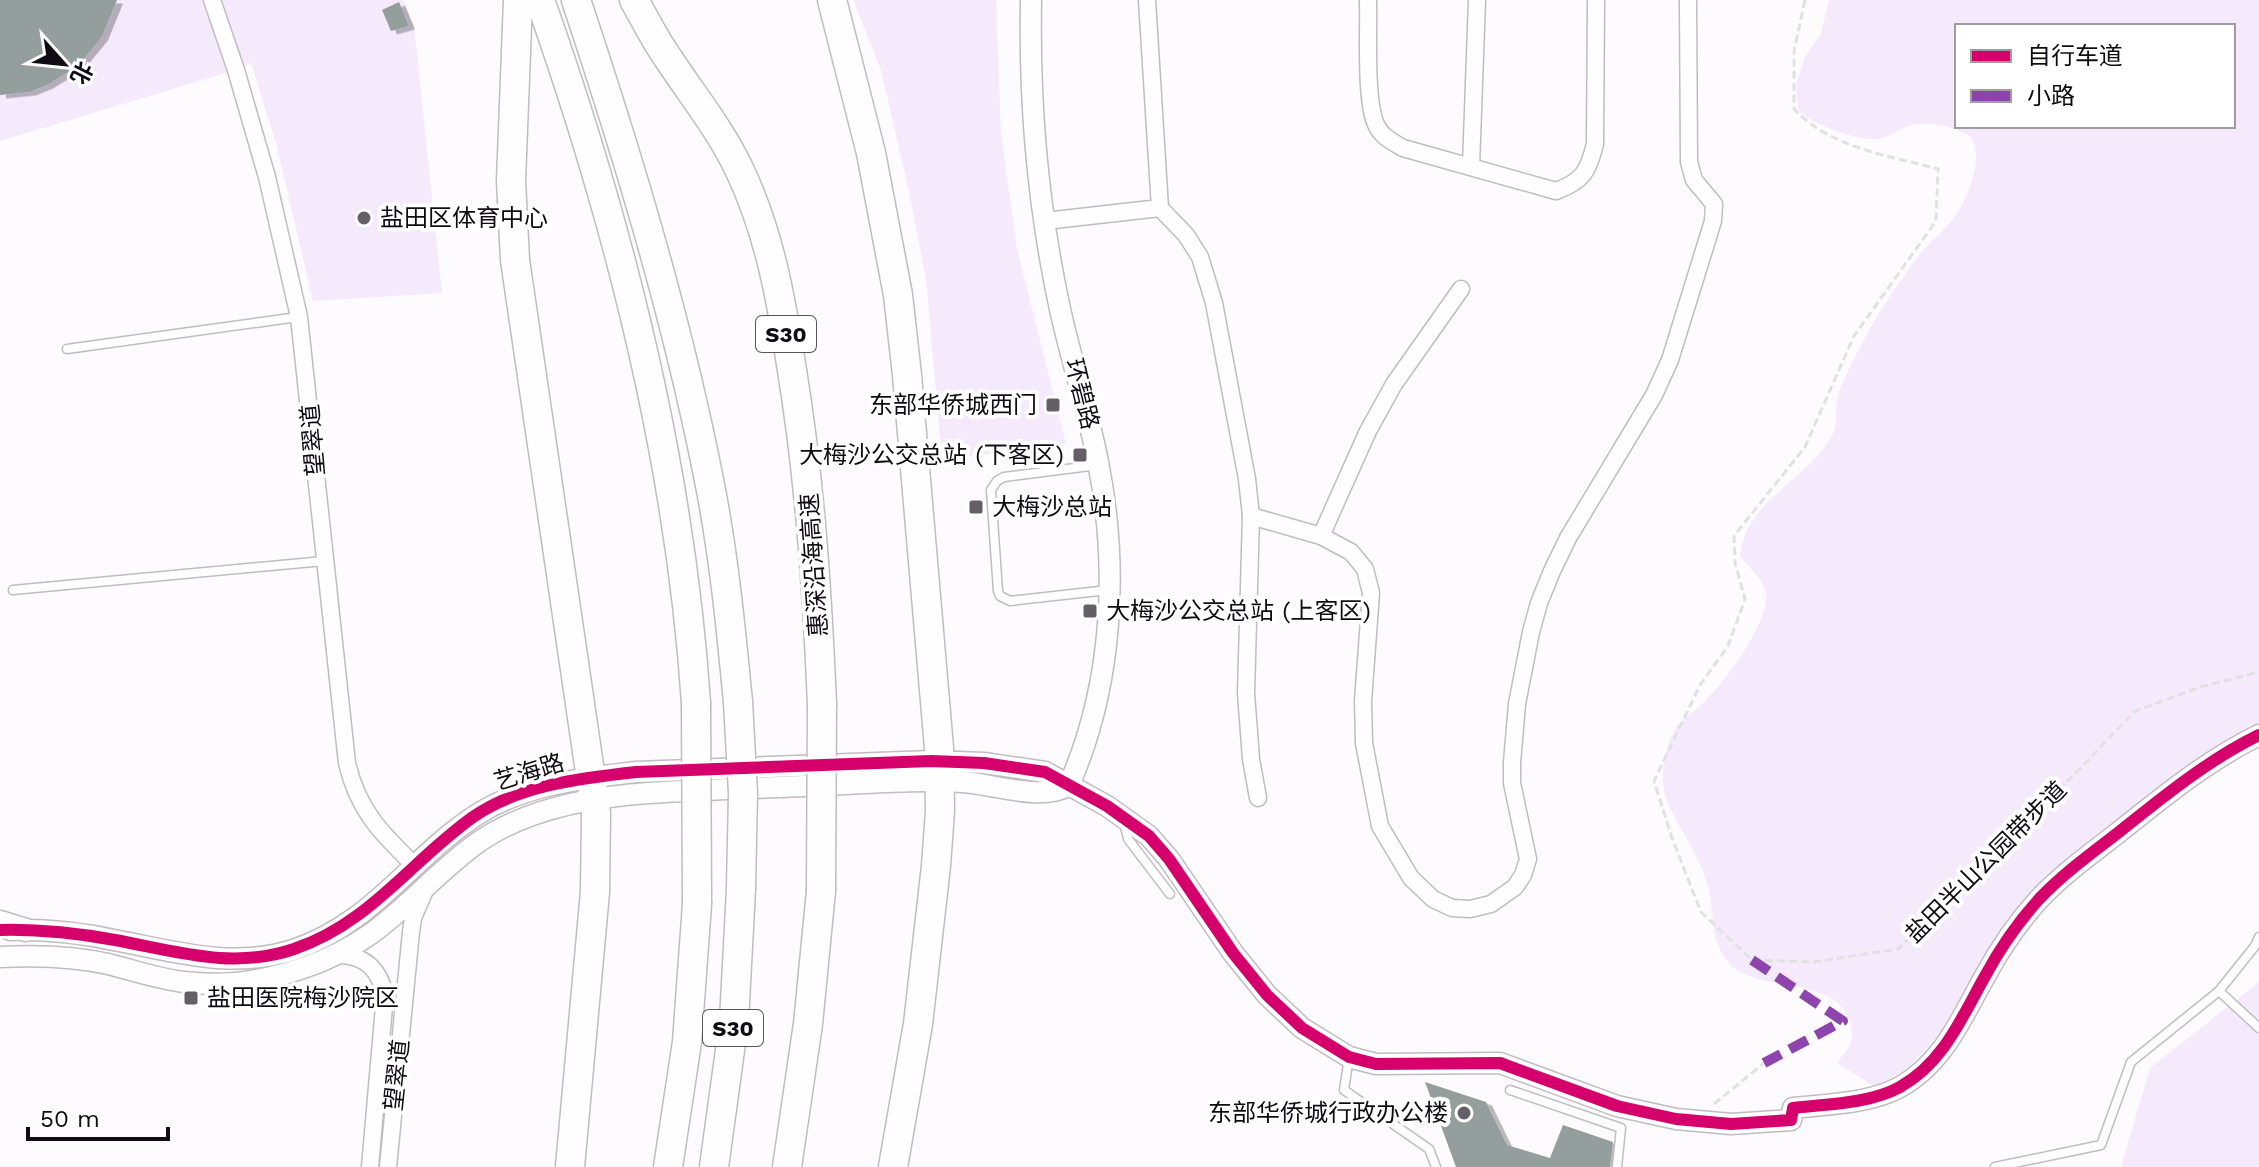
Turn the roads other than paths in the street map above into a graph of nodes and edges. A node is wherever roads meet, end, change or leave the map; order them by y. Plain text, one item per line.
1 (212, 0) edge
2 (518, 0) edge
3 (540, 0) edge
4 (576, 0) edge
5 (634, 0) edge
6 (832, 0) edge
7 (1031, 0) edge
8 (1147, 0) edge
9 (1368, 0) edge
10 (1477, 0) edge
11 (1596, 0) edge
12 (1688, 0) edge
13 (1471, 166) junction
14 (1160, 208) junction
15 (1045, 221) junction
16 (1461, 289) dead end
17 (299, 317) junction
18 (67, 349) dead end
19 (1099, 465) junction
20 (1251, 516) junction
21 (1321, 536) junction
22 (324, 561) junction
23 (13, 590) dead end
24 (1110, 590) junction
25 (2259, 735) edge
26 (940, 771) junction
27 (1069, 785) junction
28 (594, 788) junction
29 (1258, 798) dead end
30 (1124, 817) junction
31 (416, 867) junction
32 (425, 890) junction
33 (1170, 894) dead end
34 (0, 922) edge
35 (0, 930) edge
36 (26, 930) junction
37 (2259, 937) edge
38 (338, 955) junction
39 (0, 957) edge
40 (2219, 991) junction
41 (2259, 1028) edge
42 (1349, 1057) junction
43 (1510, 1090) dead end
44 (370, 1167) edge
45 (388, 1167) edge
46 (570, 1167) edge
47 (668, 1167) edge
48 (714, 1167) edge
49 (787, 1167) edge
50 (893, 1167) edge
51 (1436, 1167) edge
52 (1617, 1167) edge
53 (1995, 1167) edge

1 - 17 street, 望翠道
2 - 28 highway
3 - 47 highway, bridge
4 - 48 highway, S30, bridge
5 - 49 highway, 惠深沿海高速 / S30, bridge
6 - 26 highway
7 - 15 street, 环碧路
8 - 14 street
9 - 13 street
10 - 13 street
11 - 13 street
12 - 21 street
14 - 15 street
14 - 20 street
15 - 19 street, 环碧路
16 - 21 street
17 - 18 lane
17 - 22 street, 望翠道
19 - 24 street, 环碧路
19 - 24 lane
20 - 21 street
20 - 29 street
22 - 23 lane
22 - 31 street, 望翠道
24 - 27 street, 环碧路
25 - 42 street
26 - 27 street, 艺海路
26 - 28 street, 艺海路
26 - 50 highway
27 - 30 street
28 - 31 street, 艺海路
28 - 32 street, 艺海路
28 - 46 highway
30 - 33 lane
30 - 42 street
31 - 36 street, 艺海路
32 - 38 street, 艺海路
32 - 45 street, 望翠道
34 - 36 main road
35 - 36 street, 艺海路
37 - 40 lane
38 - 39 street, 艺海路
38 - 44 street, 望翠道
40 - 41 lane
40 - 53 lane
42 - 51 lane
43 - 52 lane

